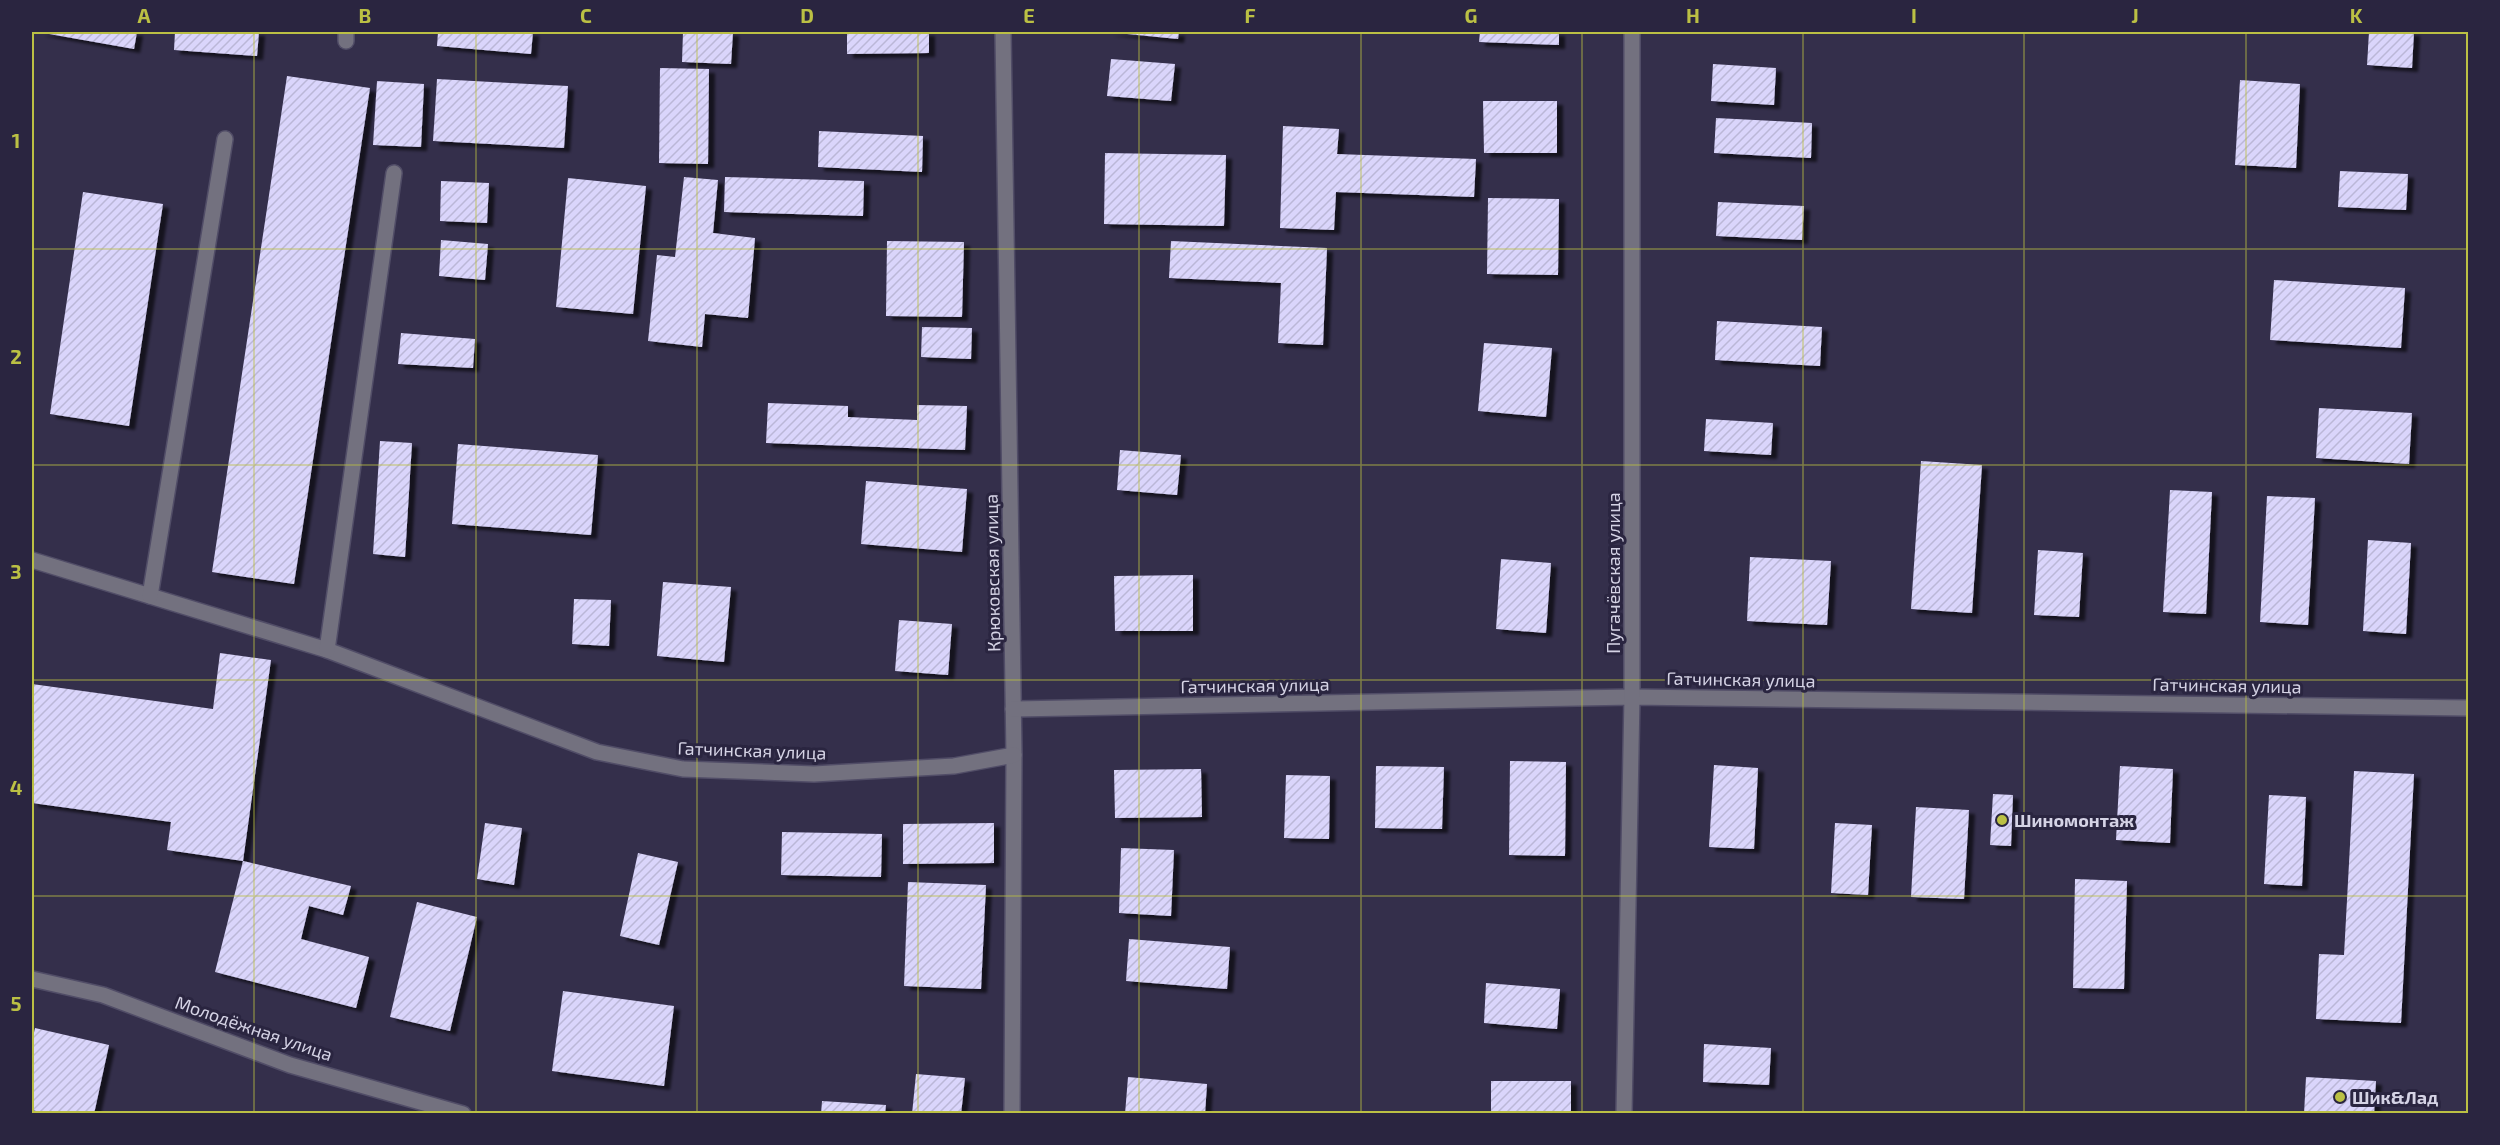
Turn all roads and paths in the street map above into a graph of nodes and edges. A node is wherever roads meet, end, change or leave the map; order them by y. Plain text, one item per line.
1 (1003, 32) edge
2 (1632, 32) edge
3 (225, 139) dead end
4 (394, 173) dead end
5 (32, 560) edge
6 (150, 596) junction
7 (327, 650) junction
8 (1632, 697) junction
9 (2469, 708) edge
10 (1013, 709) junction
11 (1014, 755) junction
12 (32, 979) edge
13 (464, 1113) edge
14 (1012, 1113) edge
15 (1623, 1113) edge

1 - 10 street, Крюковская улица
2 - 8 street, Пугачёвская улица
3 - 6 street
4 - 7 street
5 - 6 street, Гатчинская улица
6 - 7 street, Гатчинская улица
7 - 11 street, Гатчинская улица
8 - 9 street, Гатчинская улица
8 - 10 street, Гатчинская улица
8 - 15 street, Пугачёвская улица
10 - 11 street, Крюковская улица
11 - 14 street, Крюковская улица
12 - 13 street, Молодёжная улица

